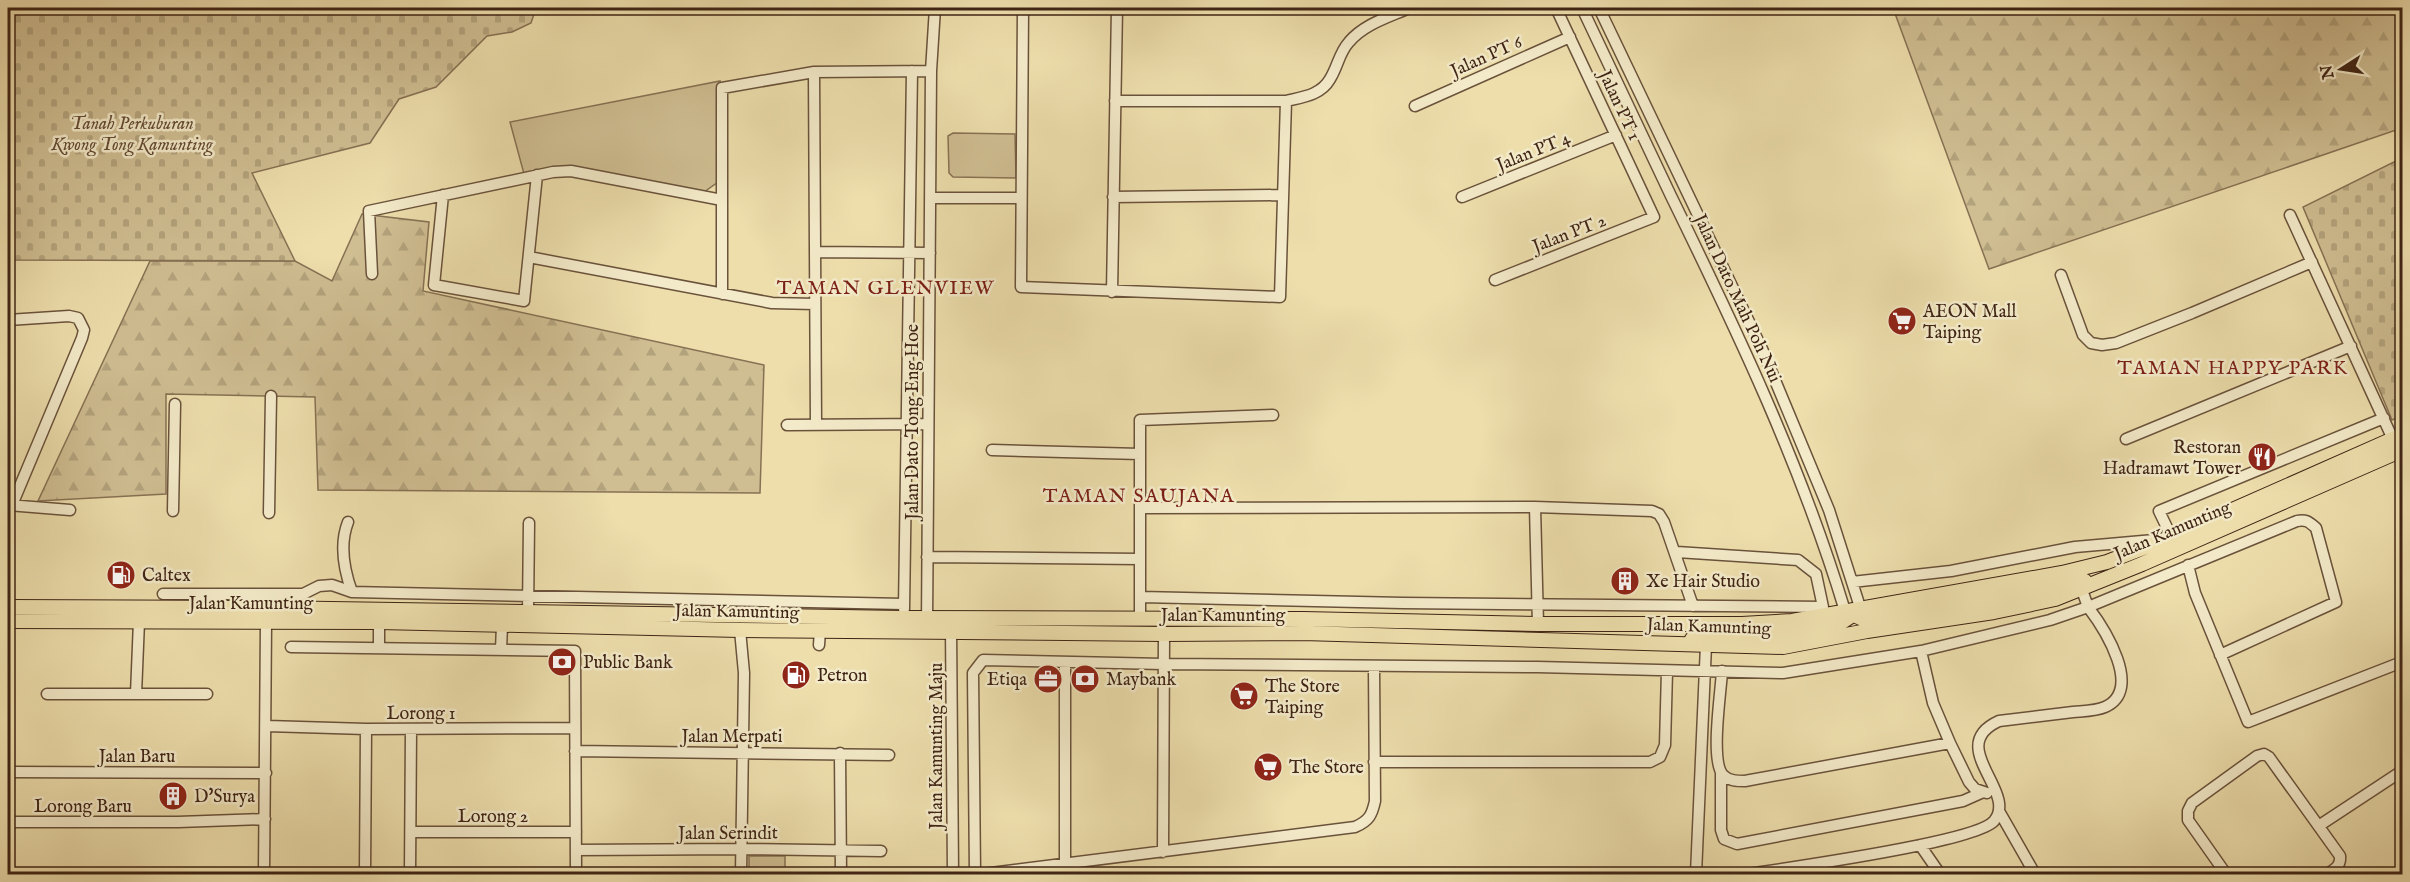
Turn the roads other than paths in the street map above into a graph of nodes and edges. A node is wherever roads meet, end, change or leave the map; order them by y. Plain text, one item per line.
1 (936, 8) edge
2 (1023, 8) edge
3 (1117, 8) edge
4 (1409, 8) edge
5 (1556, 8) edge
6 (1582, 8) edge
7 (1599, 8) edge
8 (1569, 37) junction
9 (912, 71) junction
10 (931, 71) junction
11 (814, 72) junction
12 (1114, 101) junction
13 (1287, 101) junction
14 (1415, 106) dead end
15 (1616, 135) junction
16 (537, 175) junction
17 (443, 195) junction
18 (1282, 195) junction
19 (1113, 197) junction
20 (1462, 197) dead end
21 (930, 198) junction
22 (1020, 198) junction
23 (722, 200) junction
24 (2290, 215) dead end
25 (1654, 217) joint
26 (816, 252) junction
27 (909, 252) junction
28 (930, 253) junction
29 (529, 257) junction
30 (2312, 261) junction
31 (372, 274) dead end
32 (2061, 275) dead end
33 (1495, 280) dead end
34 (1112, 292) junction
35 (722, 294) junction
36 (815, 304) junction
37 (8, 320) edge
38 (2351, 346) junction
39 (271, 396) dead end
40 (175, 404) dead end
41 (1273, 415) dead end
42 (2384, 418) junction
43 (907, 424) junction
44 (928, 424) junction
45 (787, 425) dead end
46 (816, 425) junction
47 (2126, 439) dead end
48 (2399, 444) edge
49 (992, 450) dead end
50 (1140, 454) junction
51 (10, 505) edge
52 (1535, 507) junction
53 (1140, 508) junction
54 (70, 510) dead end
55 (173, 511) dead end
56 (269, 513) dead end
57 (348, 522) dead end
58 (530, 523) dead end
59 (2167, 538) junction
60 (1677, 552) junction
61 (927, 557) junction
62 (1140, 559) junction
63 (2188, 565) junction
64 (2110, 576) junction
65 (1852, 582) junction
66 (2082, 590) junction
67 (309, 592) junction
68 (352, 592) junction
69 (163, 594) dead end
70 (528, 596) junction
71 (1141, 597) junction
72 (904, 603) junction
73 (1538, 605) junction
74 (1693, 606) junction
75 (8, 607) edge
76 (2088, 607) junction
77 (314, 609) junction
78 (528, 611) junction
79 (1852, 611) junction
80 (1140, 620) junction
81 (8, 621) edge
82 (139, 621) junction
83 (266, 622) junction
84 (379, 622) junction
85 (927, 624) junction
86 (951, 624) junction
87 (1538, 624) junction
88 (502, 625) junction
89 (904, 625) junction
90 (741, 630) junction
91 (820, 630) junction
92 (1164, 634) junction
93 (1681, 643) junction
94 (819, 645) dead end
95 (1706, 645) junction
96 (291, 647) dead end
97 (379, 648) junction
98 (501, 650) junction
99 (1921, 651) junction
100 (2220, 655) junction
101 (2403, 662) edge
102 (1065, 663) junction
103 (1163, 664) junction
104 (1374, 667) junction
105 (1667, 671) junction
106 (1706, 671) junction
107 (1722, 671) junction
108 (47, 694) dead end
109 (136, 694) junction
110 (207, 694) dead end
111 (267, 726) junction
112 (575, 728) junction
113 (366, 729) junction
114 (411, 729) junction
115 (1950, 742) junction
116 (575, 751) junction
117 (741, 753) junction
118 (840, 753) junction
119 (889, 755) dead end
120 (1374, 762) junction
121 (2403, 771) edge
122 (8, 772) edge
123 (266, 773) junction
124 (1722, 773) junction
125 (1700, 787) junction
126 (1996, 792) junction
127 (1721, 793) junction
128 (1981, 793) junction
129 (1999, 811) junction
130 (265, 819) junction
131 (8, 822) edge
132 (2320, 825) junction
133 (411, 832) junction
134 (576, 832) junction
135 (1920, 845) junction
136 (741, 849) junction
137 (576, 850) junction
138 (840, 850) junction
139 (881, 851) dead end
140 (1163, 852) junction
141 (1065, 862) junction
142 (1782, 872) edge
143 (264, 874) edge
144 (365, 874) edge
145 (410, 874) edge
146 (576, 874) edge
147 (741, 874) edge
148 (841, 874) edge
149 (953, 874) edge
150 (975, 874) edge
151 (983, 874) edge
152 (1696, 874) edge
153 (1748, 874) edge
154 (1940, 874) edge
155 (2035, 874) edge
156 (2226, 874) edge
157 (2327, 874) edge

1 - 10 street, Jalan Dato Tong Eng Hoe
2 - 22 street
3 - 12 street
4 - 13 street
5 - 8 street, Jalan PT 1
6 - 79 street, Jalan Dato Mah Poh Nui
7 - 65 street, Jalan Dato Mah Poh Nui
8 - 14 street, Jalan PT 6
8 - 15 street, Jalan PT 1
9 - 10 street
9 - 11 street
9 - 27 street
10 - 21 street, Jalan Dato Tong Eng Hoe
11 - 23 street
11 - 26 street
12 - 13 street
12 - 19 street
13 - 18 street
15 - 20 street, Jalan PT 4
15 - 25 street, Jalan PT 1
16 - 17 street
16 - 23 street
16 - 29 street
17 - 29 street
17 - 31 street
18 - 19 street
18 - 34 street
19 - 34 street
21 - 22 street
21 - 28 street, Jalan Dato Tong Eng Hoe
22 - 34 street
23 - 35 street
24 - 30 street
25 - 33 street, Jalan PT 2
26 - 27 street
26 - 36 street
27 - 28 street
27 - 43 street
28 - 44 street, Jalan Dato Tong Eng Hoe
29 - 35 street
30 - 32 street
30 - 38 street
35 - 36 street
36 - 46 street
37 - 51 street
38 - 42 street
38 - 47 street
39 - 56 street
40 - 55 street
41 - 50 street
42 - 48 street
42 - 59 street
43 - 44 street
43 - 46 street
43 - 72 street
44 - 61 street, Jalan Dato Tong Eng Hoe
45 - 46 street
48 - 59 main road, Jalan Kamunting
48 - 64 main road, Jalan Kamunting
49 - 50 street
50 - 53 street
51 - 54 street
52 - 53 street
52 - 60 street
52 - 73 street
53 - 62 street
57 - 68 street
58 - 70 street
59 - 65 street
59 - 79 main road, Jalan Kamunting
60 - 74 street
60 - 74 street
61 - 62 street
61 - 85 street, Jalan Dato Tong Eng Hoe
62 - 71 street
63 - 76 street
63 - 100 street
63 - 100 street
64 - 66 main road, Jalan Kamunting
64 - 79 main road
65 - 79 street, Jalan Dato Mah Poh Nui
66 - 76 street
66 - 95 main road, Jalan Kamunting
67 - 68 street
67 - 69 street
67 - 77 street
68 - 70 street
70 - 72 street
70 - 78 street
71 - 73 street
71 - 80 street
72 - 89 street
73 - 74 street
73 - 87 street
75 - 77 main road, Jalan Kamunting
76 - 99 street
76 - 126 street
77 - 78 main road, Jalan Kamunting
78 - 89 main road, Jalan Kamunting
79 - 87 main road, Jalan Kamunting
79 - 93 main road
80 - 86 main road, Jalan Kamunting
80 - 87 main road, Jalan Kamunting
81 - 82 main road, Jalan Kamunting
82 - 83 main road, Jalan Kamunting
82 - 109 street
83 - 84 main road, Jalan Kamunting
83 - 111 street
84 - 88 main road, Jalan Kamunting
84 - 97 street
85 - 86 main road, Jalan Kamunting
85 - 89 main road, Jalan Kamunting
86 - 92 main road, Jalan Kamunting
86 - 149 street, Jalan Kamunting Maju
88 - 90 main road, Jalan Kamunting
88 - 98 street
89 - 91 main road, Jalan Kamunting
90 - 91 main road, Jalan Kamunting
90 - 117 street
91 - 94 street
92 - 93 main road, Jalan Kamunting
92 - 103 street
93 - 95 main road, Jalan Kamunting
95 - 106 street
96 - 97 street
97 - 98 street
98 - 112 street
99 - 107 street
99 - 115 street
100 - 101 street
102 - 103 street
102 - 141 street
102 - 150 street
103 - 104 street
103 - 140 street
104 - 105 street
104 - 120 street
105 - 106 street
105 - 120 street
106 - 107 street
106 - 125 street
107 - 124 street
108 - 109 street
109 - 110 street
111 - 113 street, Lorong 1
111 - 123 street
112 - 114 street, Lorong 1
112 - 116 street
113 - 114 street, Lorong 1
113 - 144 street
114 - 133 street
115 - 124 street
115 - 128 street
116 - 117 street, Jalan Merpati
116 - 134 street
117 - 118 street, Jalan Merpati
117 - 136 street
118 - 119 street, Jalan Merpati
118 - 138 street
120 - 140 street
121 - 132 street
122 - 123 street, Jalan Baru
123 - 130 street
124 - 127 street
125 - 127 street
125 - 152 street
126 - 128 street
126 - 129 street
127 - 128 street
129 - 135 street
129 - 155 street
130 - 131 street, Lorong Baru
130 - 143 street
132 - 156 street
132 - 157 street
133 - 134 street, Lorong 2
133 - 145 street
134 - 137 street
135 - 142 street
135 - 154 street
136 - 137 street, Jalan Serindit
136 - 138 street, Jalan Serindit
136 - 147 street
137 - 146 street
138 - 139 street, Jalan Serindit
138 - 148 street
140 - 141 street
141 - 151 street
142 - 153 street

